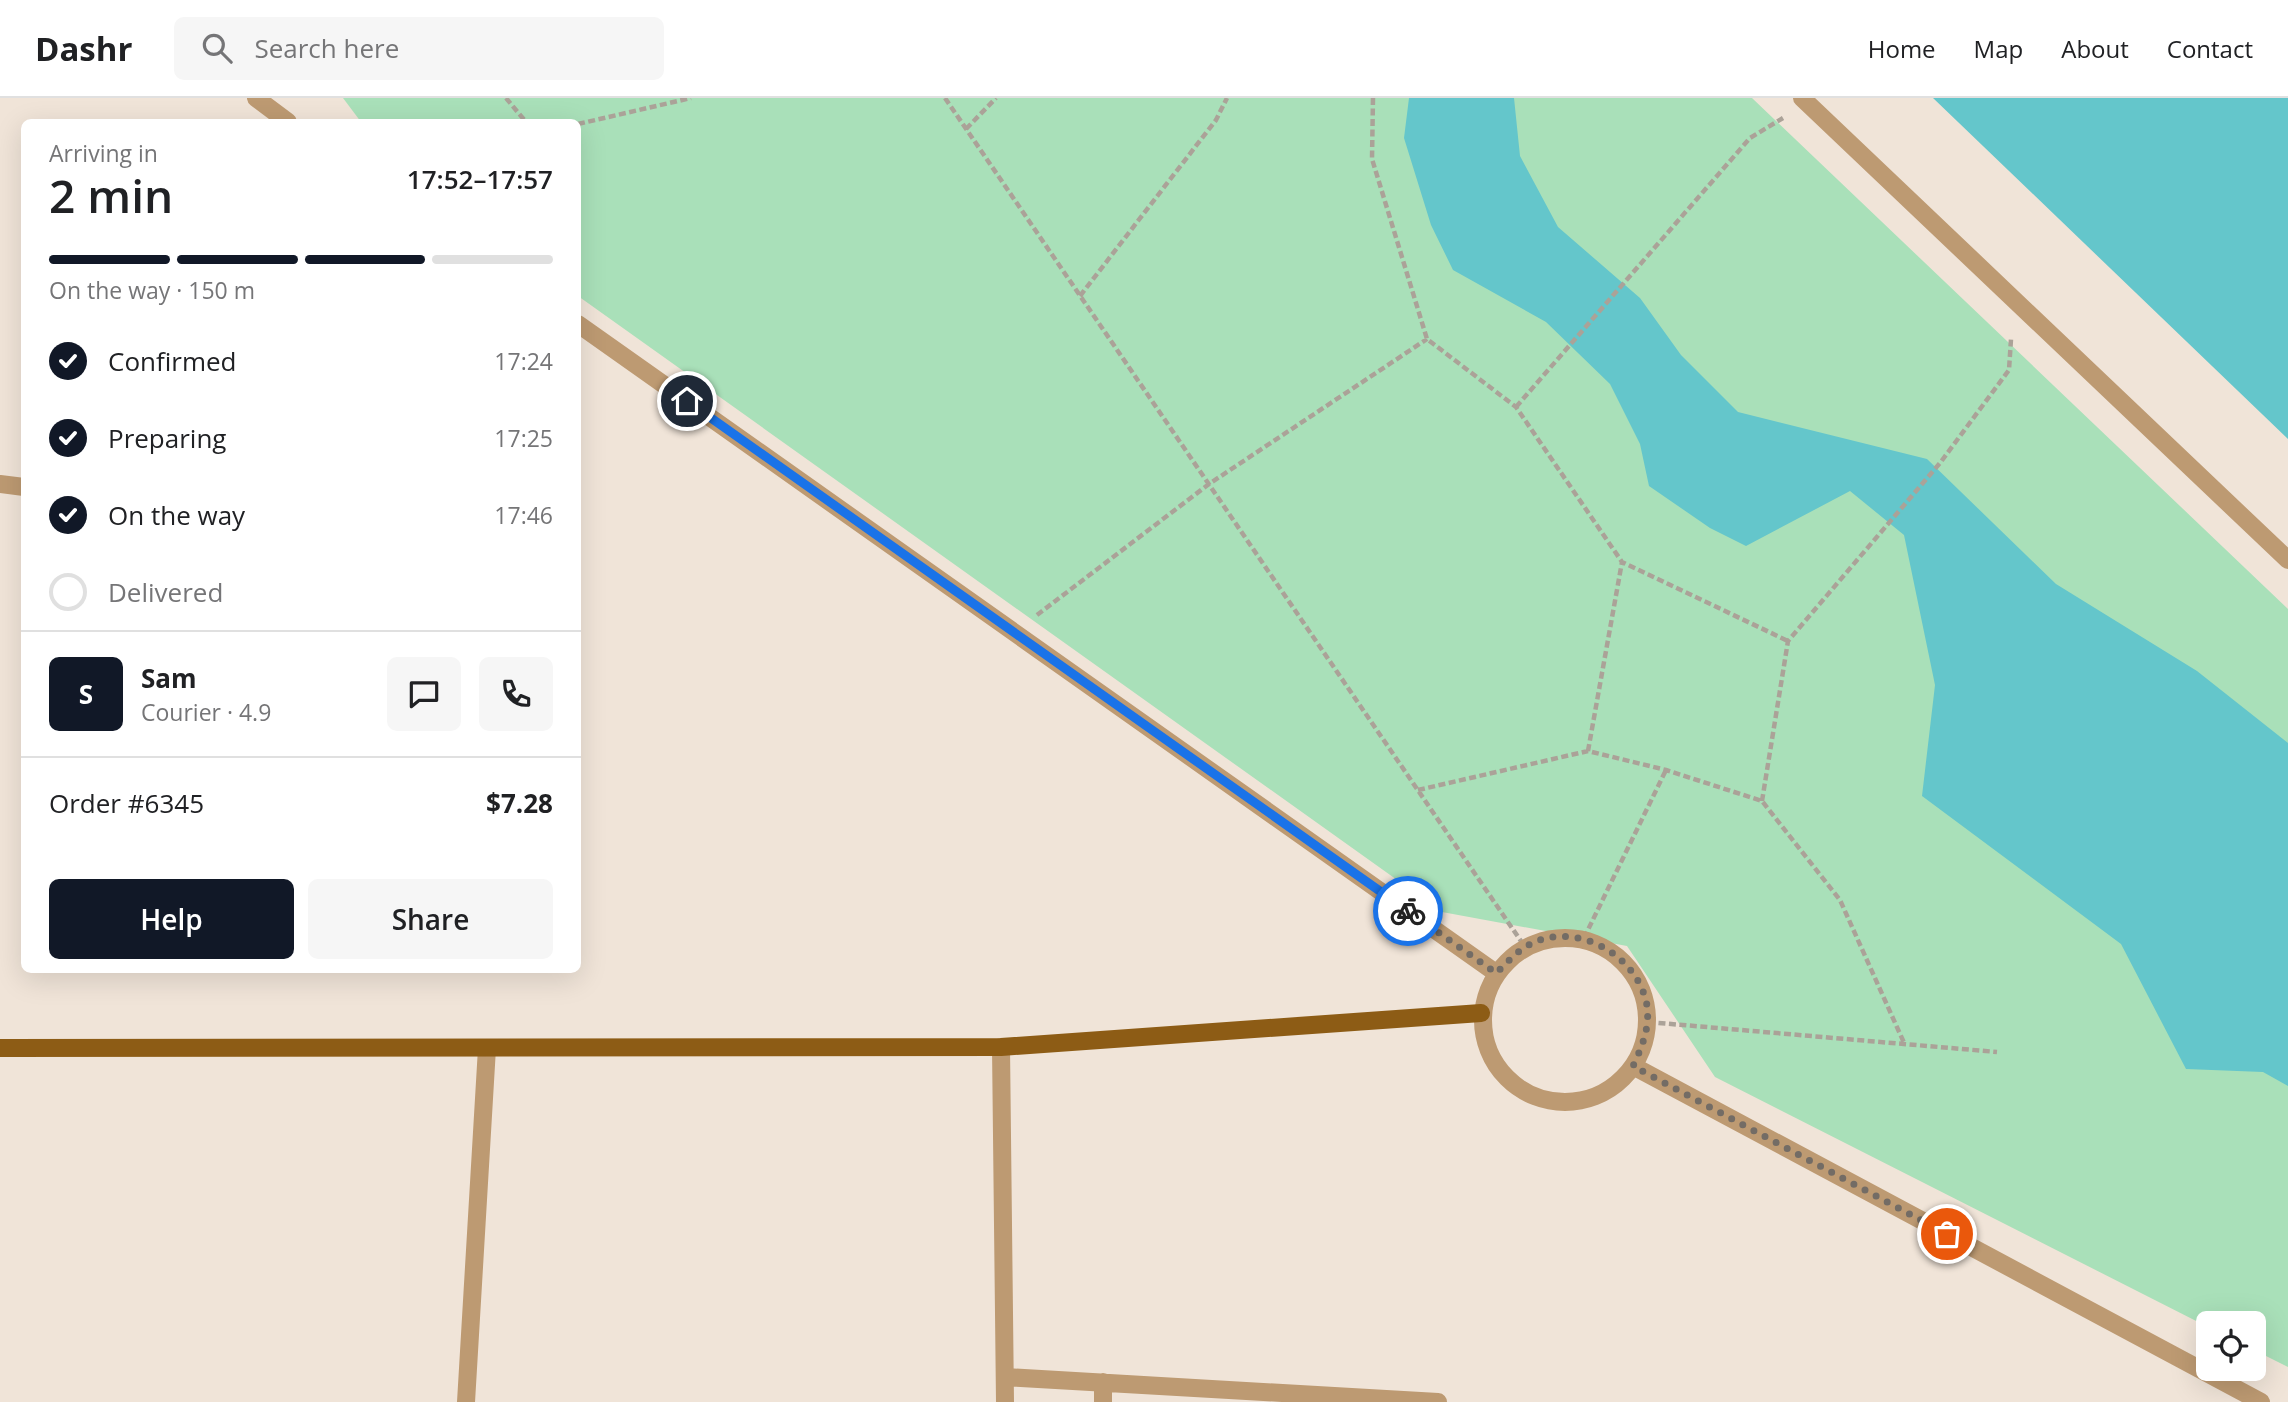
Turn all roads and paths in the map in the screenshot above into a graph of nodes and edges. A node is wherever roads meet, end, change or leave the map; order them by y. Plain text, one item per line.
1 (256, 98) edge
2 (506, 98) edge
3 (691, 98) edge
4 (945, 98) edge
5 (996, 98) edge
6 (1227, 98) edge
7 (1373, 98) edge
8 (1805, 101) edge
9 (284, 119) edge
10 (524, 119) edge
11 (581, 123) edge
12 (966, 129) junction
13 (1080, 296) junction
14 (2014, 299) junction
15 (581, 326) edge
16 (1427, 339) junction
17 (1516, 407) junction
18 (0, 484) edge
19 (1209, 484) junction
20 (21, 487) edge
21 (2288, 559) edge
22 (1622, 562) junction
23 (1014, 633) junction
24 (1788, 641) junction
25 (1588, 751) junction
26 (1666, 770) junction
27 (1418, 790) junction
28 (1762, 801) junction
29 (1584, 939) junction
30 (1525, 947) junction
31 (1496, 973) junction
32 (1482, 1013) junction
33 (1648, 1022) junction
34 (1905, 1045) junction
35 (1001, 1047) junction
36 (0, 1048) edge
37 (487, 1048) junction
38 (1997, 1052) dead end
39 (1633, 1066) junction
40 (1005, 1377) junction
41 (1103, 1381) junction
42 (466, 1402) edge
43 (1005, 1402) edge
44 (1103, 1402) edge
45 (1438, 1402) edge
46 (2261, 1402) edge

1 - 9 street
2 - 10 path
3 - 11 path
4 - 12 path
5 - 12 path
6 - 13 path
7 - 16 path
8 - 14 street
8 - 17 path
12 - 13 path
13 - 19 path
14 - 21 street
14 - 24 path
15 - 23 street
16 - 17 path
16 - 19 path
17 - 22 path
18 - 20 street
19 - 23 path
19 - 27 path
22 - 24 path
22 - 25 path
23 - 31 street
24 - 28 path
25 - 26 path
25 - 27 path
26 - 28 path
26 - 29 path
27 - 30 path
28 - 34 path
29 - 30 street
29 - 33 street
30 - 31 street
31 - 32 street
32 - 35 main road
32 - 39 street
33 - 34 path
33 - 39 street
34 - 38 path
35 - 37 main road
35 - 40 street
36 - 37 main road
37 - 42 street
39 - 46 street
40 - 41 street
40 - 43 street
41 - 44 street
41 - 45 street

